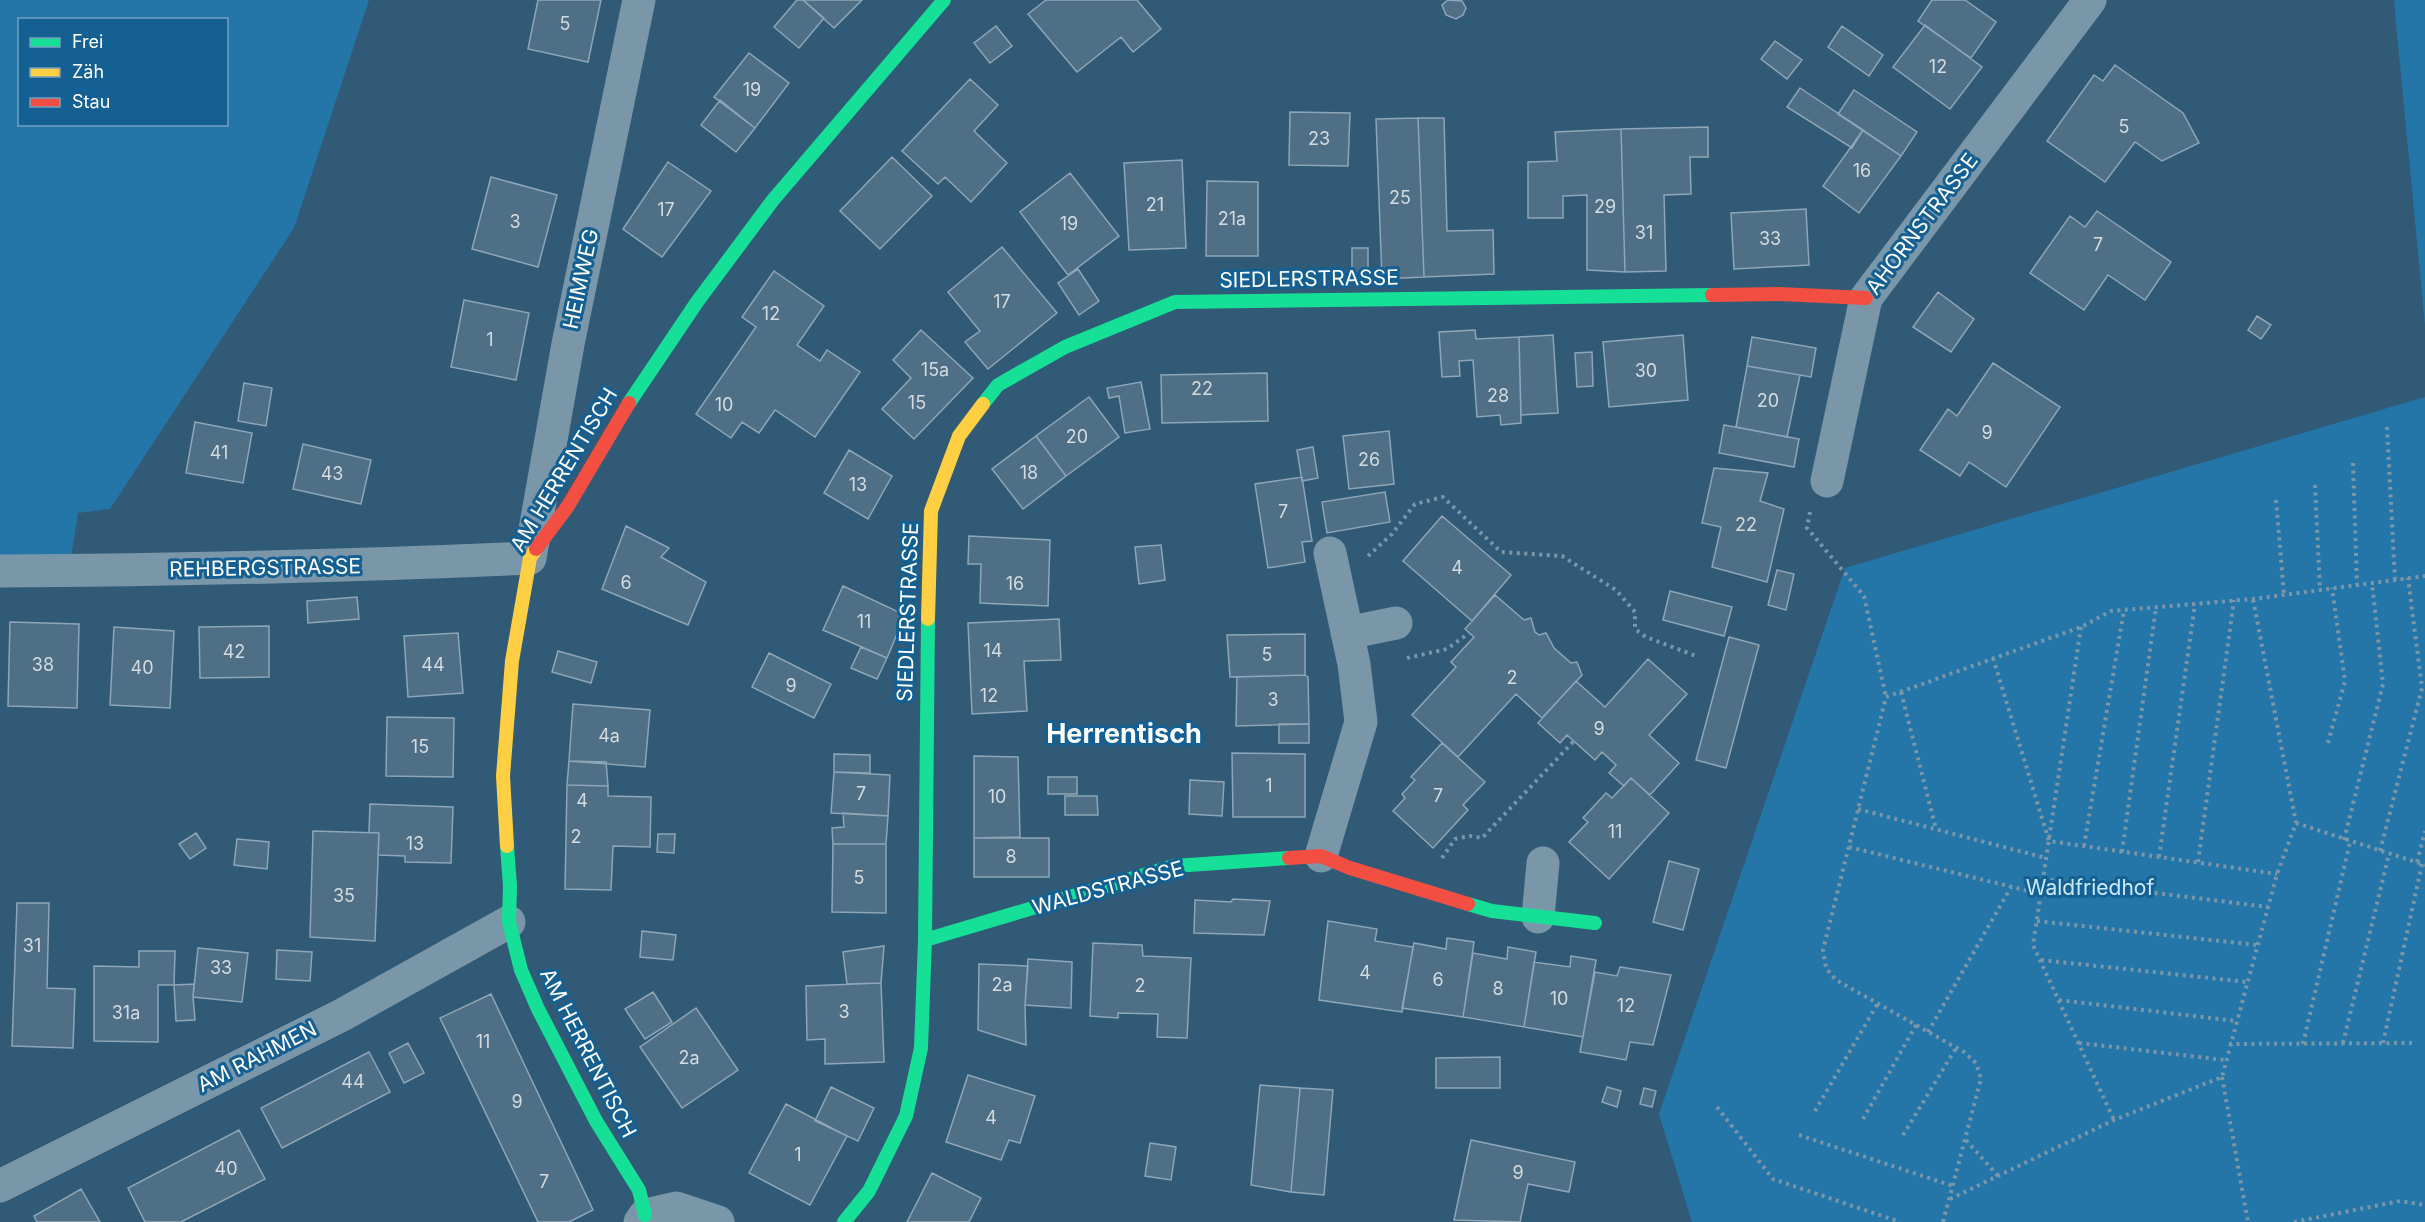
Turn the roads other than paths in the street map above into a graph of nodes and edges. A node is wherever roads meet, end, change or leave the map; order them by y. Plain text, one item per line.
1 (639, 0) edge
2 (944, 0) edge
3 (2090, 0) edge
4 (1866, 298) junction
5 (1827, 481) road end
6 (530, 558) junction
7 (1332, 561) road end
8 (0, 571) edge
9 (1396, 623) dead end
10 (1347, 633) junction
11 (1321, 856) junction
12 (1543, 863) dead end
13 (1538, 917) junction
14 (509, 922) junction
15 (1595, 923) dead end
16 (925, 940) junction
17 (0, 1186) edge
18 (643, 1219) edge
19 (718, 1222) edge
20 (844, 1222) edge

1 - 6 street, HEIMWEG
2 - 6 street, AM HERRENTISCH
3 - 4 street, AHORNSTRASSE
4 - 5 street, AHORNSTRASSE
4 - 16 street, SIEDLERSTRASSE
6 - 8 street, REHBERGSTRASSE
6 - 14 street, AM HERRENTISCH
7 - 10 street
9 - 10 street
10 - 11 street
11 - 13 street, WALDSTRASSE
11 - 16 street, WALDSTRASSE
12 - 13 street
13 - 15 street, WALDSTRASSE
14 - 17 street, AM RAHMEN
14 - 18 street, AM HERRENTISCH
16 - 20 street, SIEDLERSTRASSE
18 - 19 street

